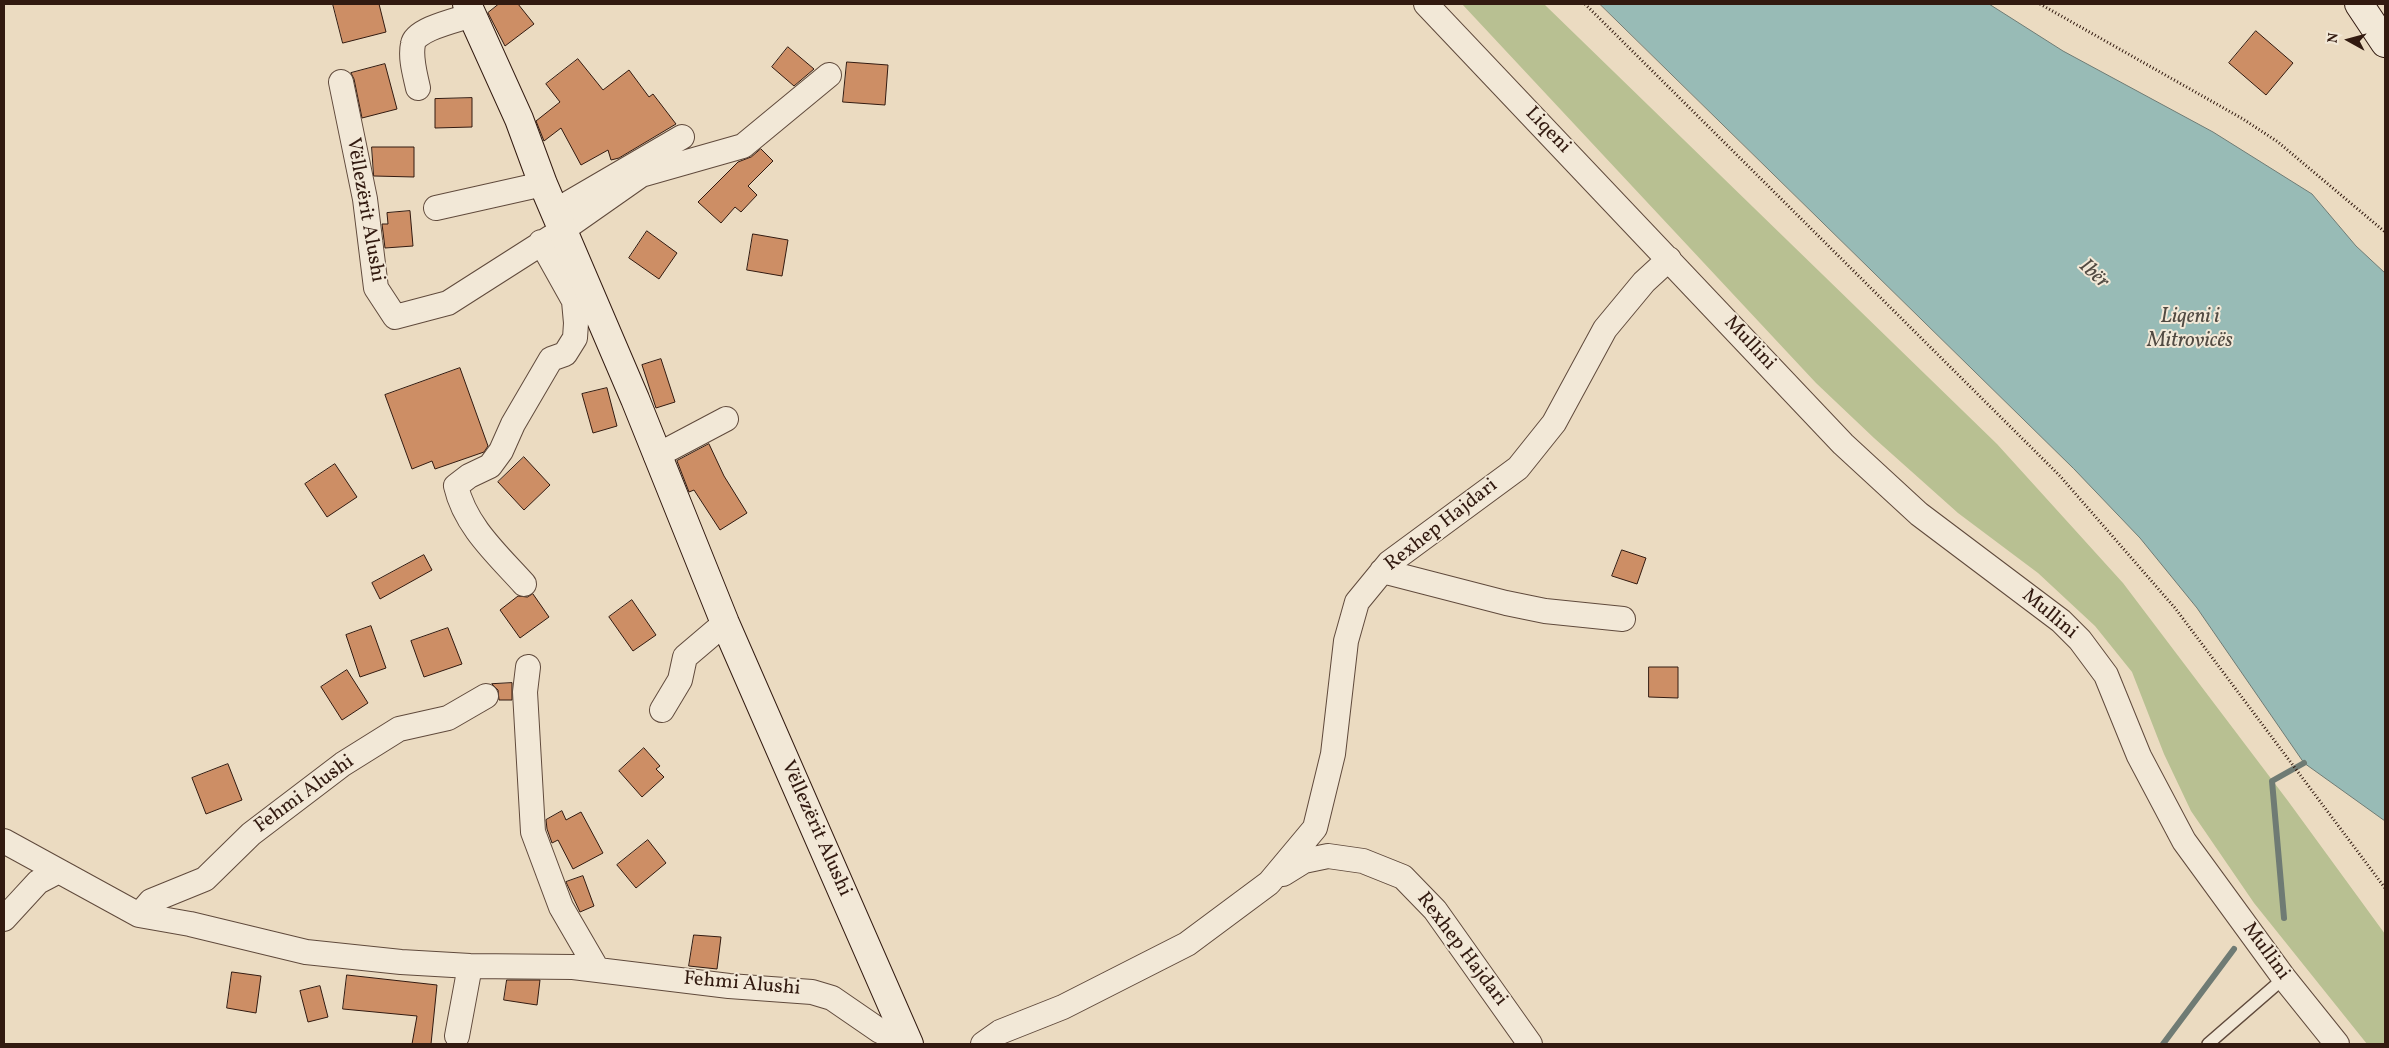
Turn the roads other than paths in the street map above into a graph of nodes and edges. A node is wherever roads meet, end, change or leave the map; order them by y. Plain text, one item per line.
1 (1426, 4) edge
2 (2359, 4) edge
3 (469, 9) edge
4 (2385, 43) edge
5 (829, 76) dead end
6 (341, 82) dead end
7 (418, 88) dead end
8 (682, 137) dead end
9 (543, 184) junction
10 (436, 208) dead end
11 (553, 227) junction
12 (1669, 259) junction
13 (726, 418) dead end
14 (656, 456) junction
15 (1382, 571) junction
16 (524, 584) dead end
17 (1623, 619) dead end
18 (725, 623) junction
19 (528, 667) dead end
20 (486, 696) dead end
21 (662, 710) dead end
22 (4, 841) edge
23 (57, 872) junction
24 (1269, 883) junction
25 (138, 915) junction
26 (4, 919) edge
27 (470, 966) junction
28 (598, 969) junction
29 (2284, 978) junction
30 (457, 1036) dead end
31 (872, 1040) edge
32 (907, 1040) edge
33 (984, 1044) edge
34 (1530, 1044) edge
35 (2208, 1044) edge
36 (2337, 1044) edge

1 - 12 street, Liqeni
2 - 4 main road
3 - 7 street, Vëllezërit Alushi
3 - 9 main road, Vëllezërit Alushi
5 - 11 street, Vëllezërit Alushi
6 - 11 street, Vëllezërit Alushi
8 - 11 street, Vëllezërit Alushi
9 - 10 street
9 - 11 main road, Vëllezërit Alushi
11 - 14 main road, Vëllezërit Alushi
11 - 16 street, Vëllezërit Alushi
12 - 15 street, Rexhep Hajdari
12 - 29 street, Mullini
13 - 14 street
14 - 18 main road, Vëllezërit Alushi
15 - 17 street
15 - 24 street, Rexhep Hajdari
18 - 21 street
18 - 32 main road, Vëllezërit Alushi
19 - 28 street
20 - 25 street, Fehmi Alushi
22 - 23 street, Fehmi Alushi
23 - 25 street, Fehmi Alushi
23 - 26 street
24 - 33 street, Rexhep Hajdari
24 - 34 street, Rexhep Hajdari
25 - 27 street, Fehmi Alushi
27 - 28 street, Fehmi Alushi
27 - 30 street
28 - 31 street, Fehmi Alushi
29 - 35 lane
29 - 36 street, Mullini
31 - 32 street, Fehmi Alushi

